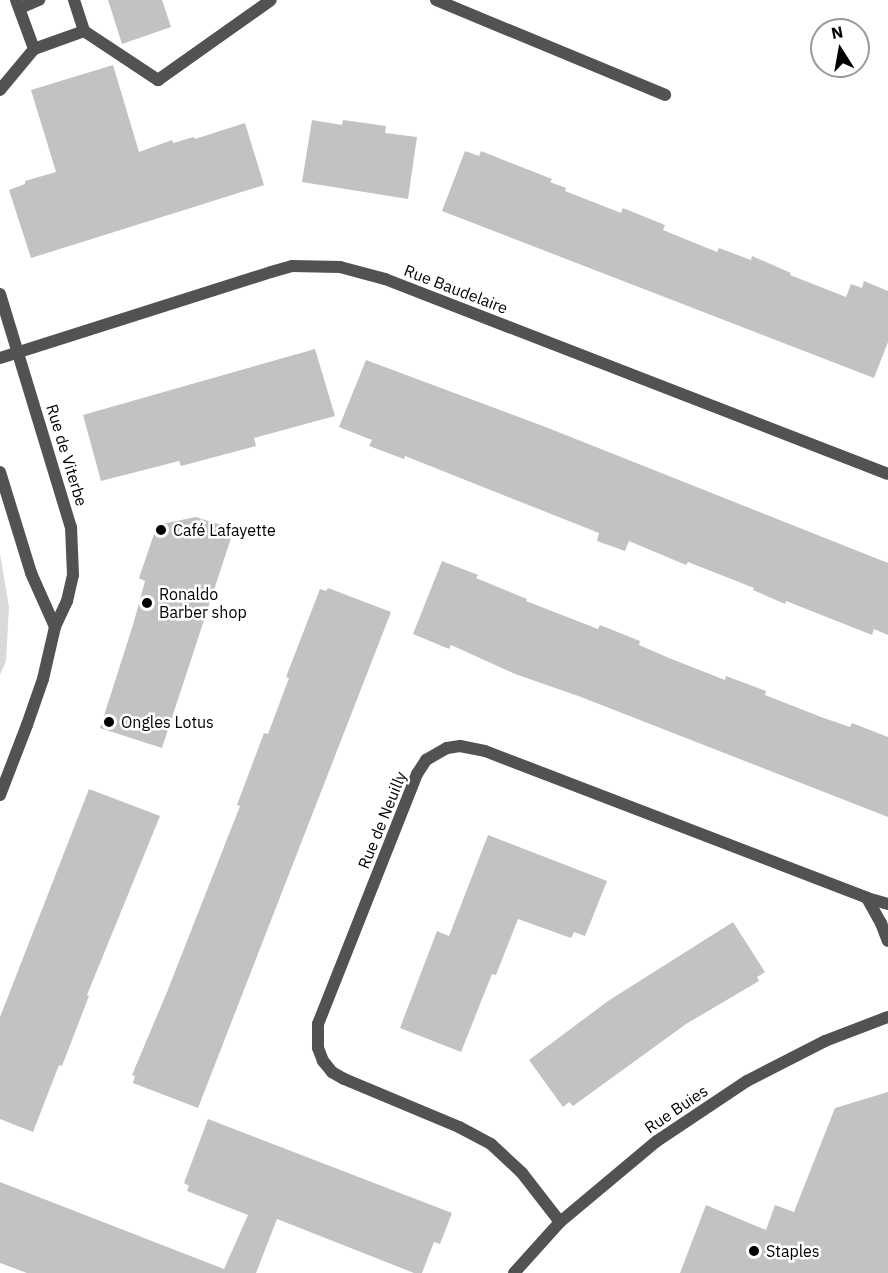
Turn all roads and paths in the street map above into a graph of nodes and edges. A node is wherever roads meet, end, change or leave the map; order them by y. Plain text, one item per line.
1 (39, 0) edge
2 (74, 0) edge
3 (271, 0) edge
4 (436, 0) edge
5 (18, 4) edge
6 (84, 31) junction
7 (34, 49) junction
8 (0, 90) edge
9 (665, 95) dead end
10 (0, 294) edge
11 (19, 352) junction
12 (0, 358) edge
13 (0, 472) edge
14 (888, 474) edge
15 (55, 627) junction
16 (0, 795) edge
17 (867, 898) junction
18 (888, 904) edge
19 (888, 941) edge
20 (888, 1017) edge
21 (560, 1222) junction
22 (514, 1273) edge

1 - 5 street
2 - 6 street
3 - 6 street
4 - 9 street
5 - 7 street
6 - 7 street
7 - 8 street
10 - 11 street, Rue de Viterbe
11 - 12 street, Rue Baudelaire
11 - 14 street, Rue Baudelaire
11 - 15 street, Rue de Viterbe
13 - 15 street
15 - 16 street, Rue de Viterbe
17 - 18 street, Rue de Neuilly
17 - 19 street
17 - 21 street, Rue de Neuilly
20 - 21 street, Rue Buies
21 - 22 street, Rue Buies

